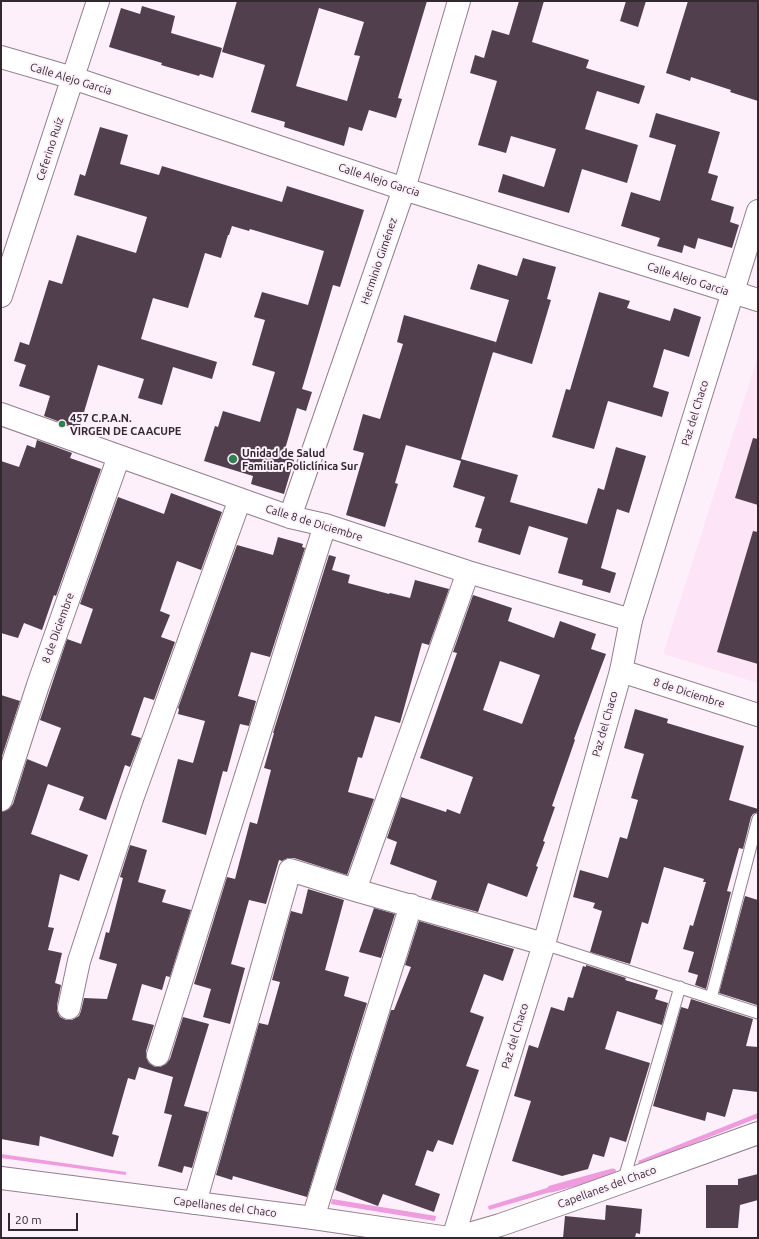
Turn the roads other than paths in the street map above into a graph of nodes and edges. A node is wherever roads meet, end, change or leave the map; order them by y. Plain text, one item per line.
1 (98, 1) edge
2 (459, 1) edge
3 (1, 57) edge
4 (73, 78) junction
5 (404, 189) junction
6 (758, 211) edge
7 (733, 293) junction
8 (1, 296) edge
9 (758, 300) edge
10 (1, 414) edge
11 (119, 456) junction
12 (240, 499) junction
13 (290, 517) junction
14 (325, 525) junction
15 (468, 572) junction
16 (631, 620) junction
17 (620, 671) junction
18 (758, 715) edge
19 (1, 800) edge
20 (758, 819) edge
21 (355, 890) junction
22 (411, 905) junction
23 (544, 944) junction
24 (680, 987) junction
25 (712, 998) junction
26 (69, 1008) dead end
27 (758, 1013) edge
28 (158, 1055) dead end
29 (758, 1133) edge
30 (1, 1178) edge
31 (623, 1182) junction
32 (195, 1203) junction
33 (313, 1218) junction
34 (449, 1238) edge
35 (454, 1238) edge

1 - 4 street, Ceferino Ruíz
2 - 5 street, Herminio Giménez
3 - 4 street, Calle Alejo Garcia
4 - 5 street, Calle Alejo Garcia
4 - 8 street, Ceferino Ruíz
5 - 7 street, Calle Alejo Garcia
5 - 13 street, Herminio Giménez
6 - 7 street, Paz del Chaco
7 - 9 street, Calle Alejo Garcia
7 - 16 street, Paz del Chaco
10 - 11 street, Calle 8 de Diciembre
11 - 12 street, Calle 8 de Diciembre
11 - 19 street, 8 de Diciembre
12 - 13 street, Calle 8 de Diciembre
12 - 26 street
13 - 14 street, Calle 8 de Diciembre
14 - 15 street, Calle 8 de Diciembre
14 - 28 street
15 - 16 street, Calle 8 de Diciembre
15 - 21 street
16 - 17 street, Paz del Chaco
17 - 18 street, 8 de Diciembre
17 - 23 street, Paz del Chaco
20 - 25 lane
21 - 22 street
21 - 32 street
22 - 23 street
22 - 33 street
23 - 24 lane
23 - 35 street, Paz del Chaco
24 - 25 lane
24 - 31 lane
25 - 27 lane
29 - 31 street, Capellanes del Chaco
30 - 32 street, Capellanes del Chaco
31 - 35 street, Capellanes del Chaco
32 - 33 street, Capellanes del Chaco
33 - 34 street, Capellanes del Chaco

